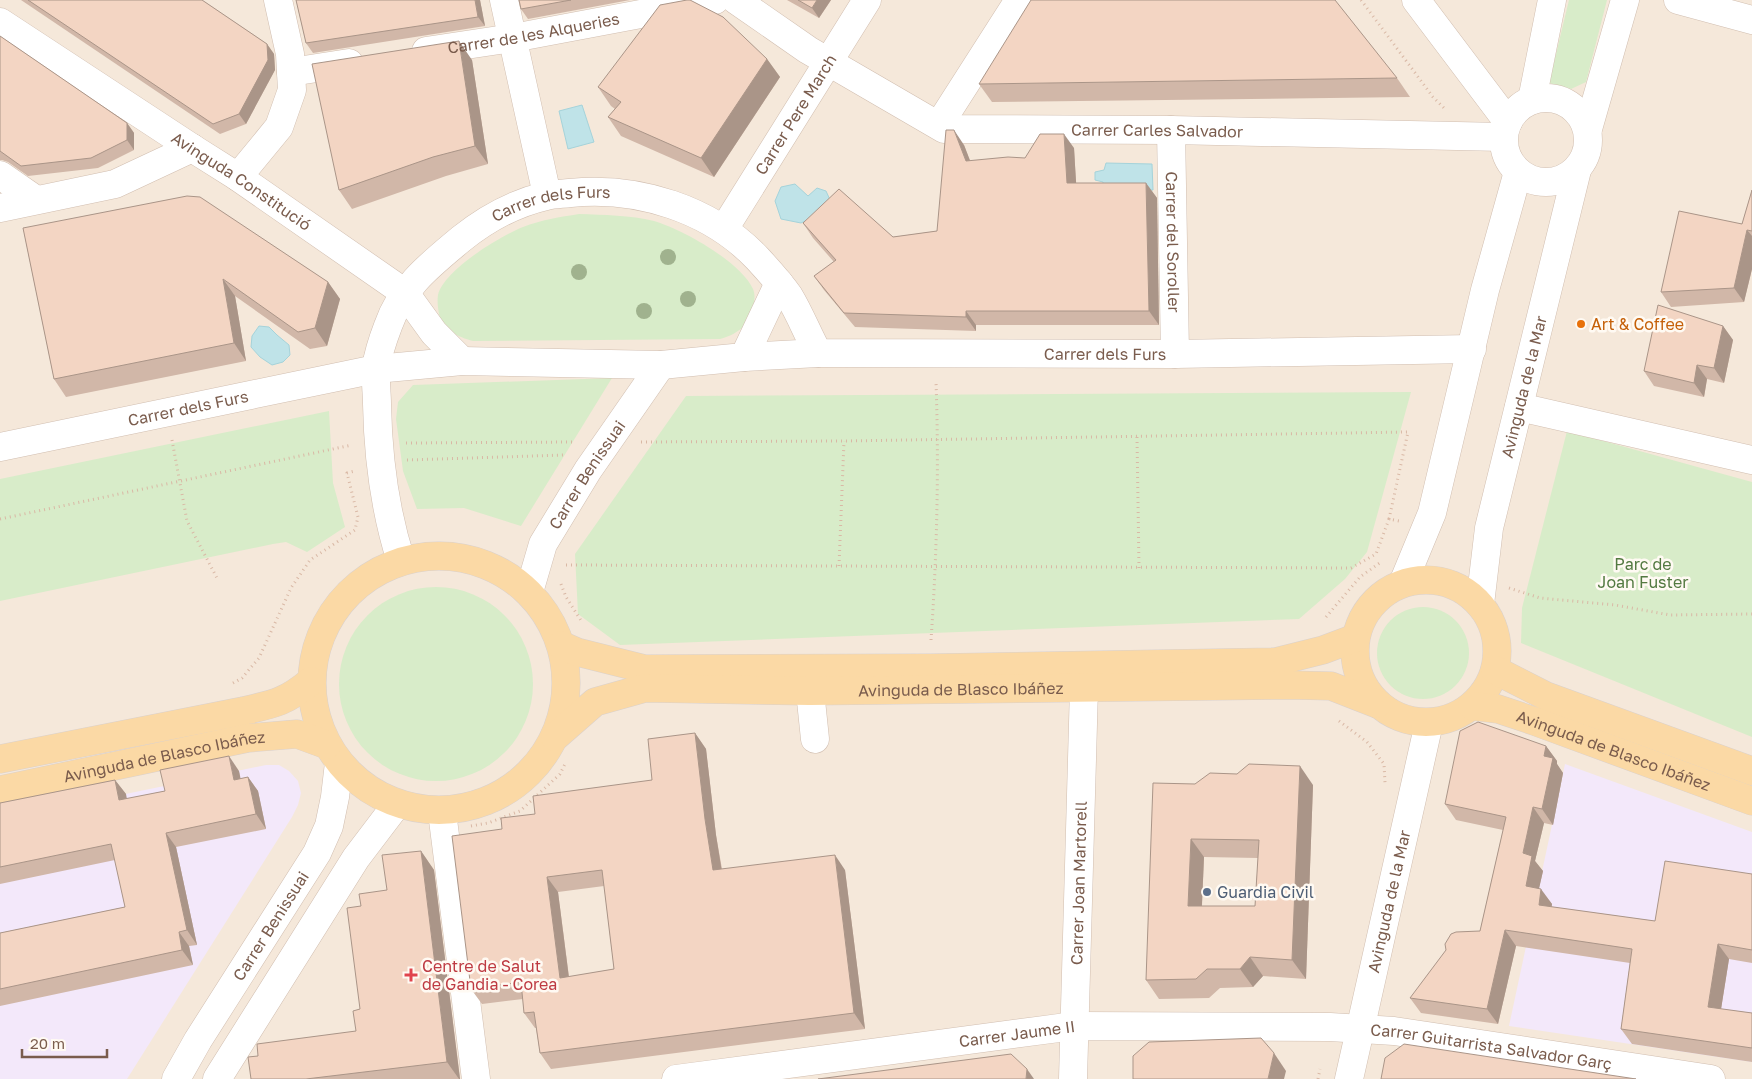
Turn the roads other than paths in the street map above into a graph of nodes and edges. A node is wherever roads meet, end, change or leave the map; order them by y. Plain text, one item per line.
1 (278, 0) edge
2 (504, 0) edge
3 (715, 0) edge
4 (736, 0) edge
5 (867, 0) edge
6 (1019, 0) edge
7 (1416, 0) edge
8 (1552, 0) edge
9 (1625, 0) edge
10 (1678, 0) edge
11 (1752, 20) edge
12 (0, 22) edge
13 (513, 38) junction
14 (401, 55) edge
15 (373, 59) edge
16 (828, 63) junction
17 (291, 72) junction
18 (1532, 100) junction
19 (939, 125) junction
20 (1506, 129) junction
21 (1588, 129) junction
22 (1170, 130) junction
23 (192, 148) junction
24 (1577, 170) junction
25 (1518, 172) junction
26 (0, 175) edge
27 (238, 177) junction
28 (547, 195) junction
29 (36, 200) junction
30 (0, 208) edge
31 (724, 229) junction
32 (779, 284) junction
33 (405, 293) junction
34 (1472, 348) junction
35 (818, 353) junction
36 (1175, 354) junction
37 (744, 357) junction
38 (462, 362) junction
39 (660, 364) junction
40 (376, 369) junction
41 (1519, 407) junction
42 (0, 447) edge
43 (1752, 460) edge
44 (401, 561) junction
45 (1403, 583) junction
46 (529, 592) junction
47 (1480, 604) junction
48 (1355, 638) junction
49 (562, 645) junction
50 (1495, 670) junction
51 (311, 681) junction
52 (1084, 688) junction
53 (810, 691) junction
54 (1378, 704) junction
55 (1472, 706) junction
56 (1429, 723) junction
57 (555, 737) junction
58 (815, 740) dead end
59 (333, 754) junction
60 (0, 759) edge
61 (1752, 771) edge
62 (0, 790) edge
63 (1752, 801) edge
64 (398, 804) junction
65 (442, 812) junction
66 (1074, 1026) junction
67 (1360, 1029) junction
68 (176, 1079) edge
69 (217, 1079) edge
70 (476, 1079) edge
71 (676, 1079) edge
72 (1073, 1079) edge
73 (1349, 1079) edge
74 (1711, 1079) edge

1 - 17 street
2 - 13 street
3 - 13 street, Carrer de les Alqueries
4 - 16 street, Carrer Carles Salvador
5 - 16 street, Carrer Pere March
6 - 19 street
7 - 20 street
8 - 18 street
9 - 21 street
10 - 11 street
12 - 23 street, Avinguda Constitució
13 - 14 street, Carrer de les Alqueries
13 - 28 street
15 - 17 street
16 - 19 street, Carrer Carles Salvador
16 - 31 street, Carrer Pere March
17 - 27 street
18 - 20 street
18 - 21 street
19 - 22 street, Carrer Carles Salvador
20 - 22 street, Carrer Carles Salvador
20 - 25 street
21 - 24 street
22 - 36 street, Carrer del Soroller
23 - 27 street, Avinguda Constitució
23 - 29 street
24 - 25 street
24 - 41 street, Avinguda de la Mar
25 - 34 street
26 - 29 street
27 - 33 street, Avinguda Constitució
28 - 31 street, Carrer dels Furs
28 - 33 street, Carrer dels Furs
29 - 30 street
31 - 32 street, Carrer dels Furs
32 - 35 street, Carrer dels Furs
32 - 37 street
33 - 38 street, Avinguda Constitució
33 - 40 street, Carrer dels Furs
34 - 36 street, Carrer dels Furs
34 - 45 street
35 - 36 street, Carrer dels Furs
35 - 37 street, Carrer dels Furs
37 - 39 street, Carrer dels Furs
38 - 39 street, Carrer dels Furs
38 - 40 street, Carrer dels Furs
39 - 46 street, Carrer Benissuai
40 - 42 street, Carrer dels Furs
40 - 44 street
41 - 43 street
41 - 47 street, Avinguda de la Mar
44 - 46 main road
44 - 51 main road
45 - 47 main road
45 - 48 main road
46 - 49 main road
47 - 50 main road
48 - 49 main road, Avinguda de Blasco Ibáñez
48 - 54 main road
49 - 57 main road
50 - 55 main road
50 - 61 main road, Avinguda de Blasco Ibáñez
51 - 59 main road
51 - 60 main road, Avinguda de Blasco Ibáñez
52 - 53 main road, Avinguda de Blasco Ibáñez
52 - 54 main road, Avinguda de Blasco Ibáñez
52 - 66 street, Carrer Joan Martorell
53 - 57 main road, Avinguda de Blasco Ibáñez
53 - 58 street
54 - 56 main road
55 - 56 main road
55 - 63 main road, Avinguda de Blasco Ibáñez
56 - 67 street, Avinguda de la Mar
57 - 65 main road
59 - 62 main road, Avinguda de Blasco Ibáñez
59 - 64 main road
59 - 68 street, Carrer Benissuai
64 - 65 main road
64 - 69 street
65 - 70 street
66 - 67 street, Carrer Jaume II
66 - 71 street, Carrer Jaume II
66 - 72 street, Carrer Joan Martorell
67 - 73 street, Avinguda de la Mar
67 - 74 street, Carrer Guitarrista Salvador Garç

